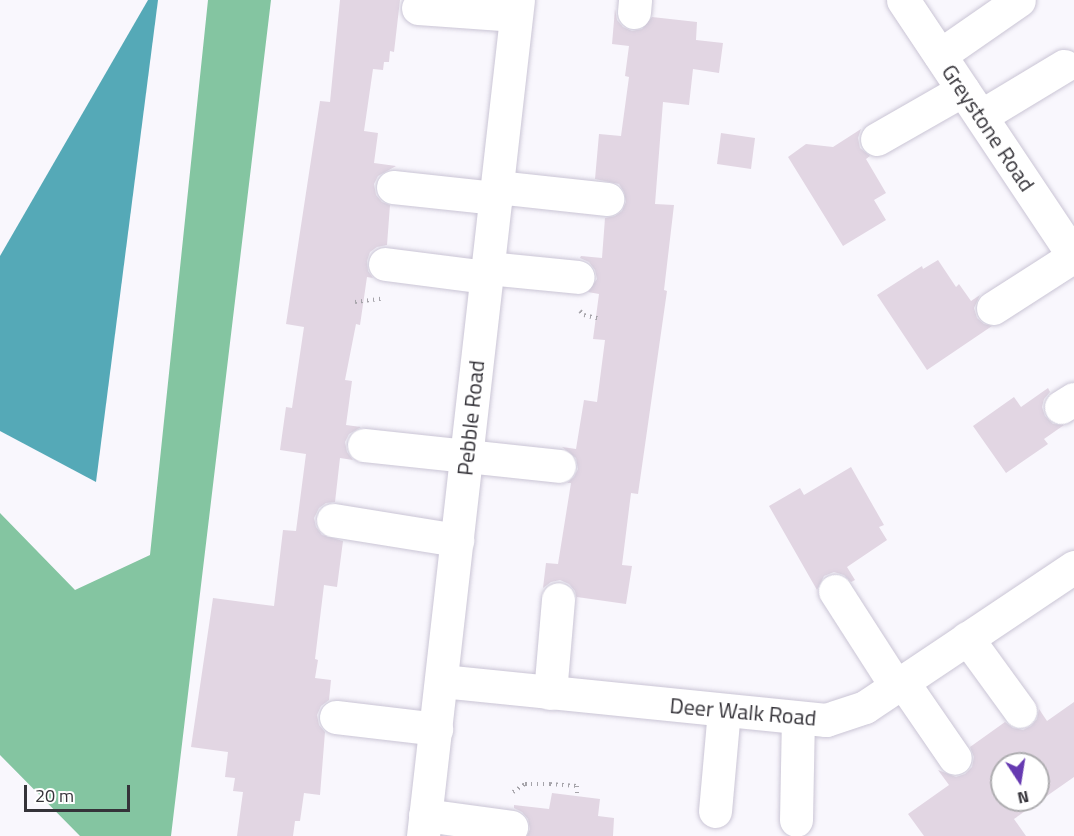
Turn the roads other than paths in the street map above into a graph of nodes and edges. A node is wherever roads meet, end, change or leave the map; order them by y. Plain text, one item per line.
1 (903, 0) edge
2 (1019, 0) edge
3 (418, 8) dead end
4 (517, 8) edge
5 (940, 55) junction
6 (1064, 66) dead end
7 (963, 90) junction
8 (981, 116) junction
9 (878, 139) dead end
10 (393, 187) dead end
11 (496, 193) junction
12 (607, 199) dead end
13 (1074, 256) edge
14 (385, 264) dead end
15 (487, 273) junction
16 (578, 278) dead end
17 (993, 308) dead end
18 (364, 445) dead end
19 (466, 457) junction
20 (559, 466) dead end
21 (333, 520) dead end
22 (457, 540) junction
23 (1074, 567) edge
24 (835, 591) dead end
25 (558, 599) dead end
26 (967, 638) junction
27 (442, 681) junction
28 (899, 683) junction
29 (550, 693) junction
30 (724, 711) junction
31 (1020, 711) dead end
32 (336, 717) dead end
33 (798, 718) junction
34 (436, 729) junction
35 (955, 758) dead end
36 (715, 811) dead end
37 (796, 820) dead end
38 (424, 826) edge
39 (504, 826) road end

1 - 5 street, Greystone Road
2 - 5 street
3 - 4 street
4 - 11 street, Pebble Road
5 - 7 street, Greystone Road
6 - 8 street
7 - 8 street, Greystone Road
7 - 9 street
8 - 13 street, Greystone Road
10 - 11 street
11 - 12 street
11 - 15 street, Pebble Road
13 - 17 street
14 - 15 street
15 - 16 street
15 - 19 street, Pebble Road
18 - 19 street
19 - 20 street
19 - 22 street, Pebble Road
21 - 22 street
22 - 27 street, Pebble Road
23 - 26 street, Deer Walk Road
24 - 28 street
25 - 29 street
26 - 28 street, Deer Walk Road
26 - 31 street
27 - 29 street, Deer Walk Road
27 - 34 street, Pebble Road
28 - 33 street, Deer Walk Road
28 - 35 street
29 - 30 street, Deer Walk Road
30 - 33 street, Deer Walk Road
30 - 36 street
32 - 34 street
33 - 37 street
34 - 38 street, Pebble Road
38 - 39 street

